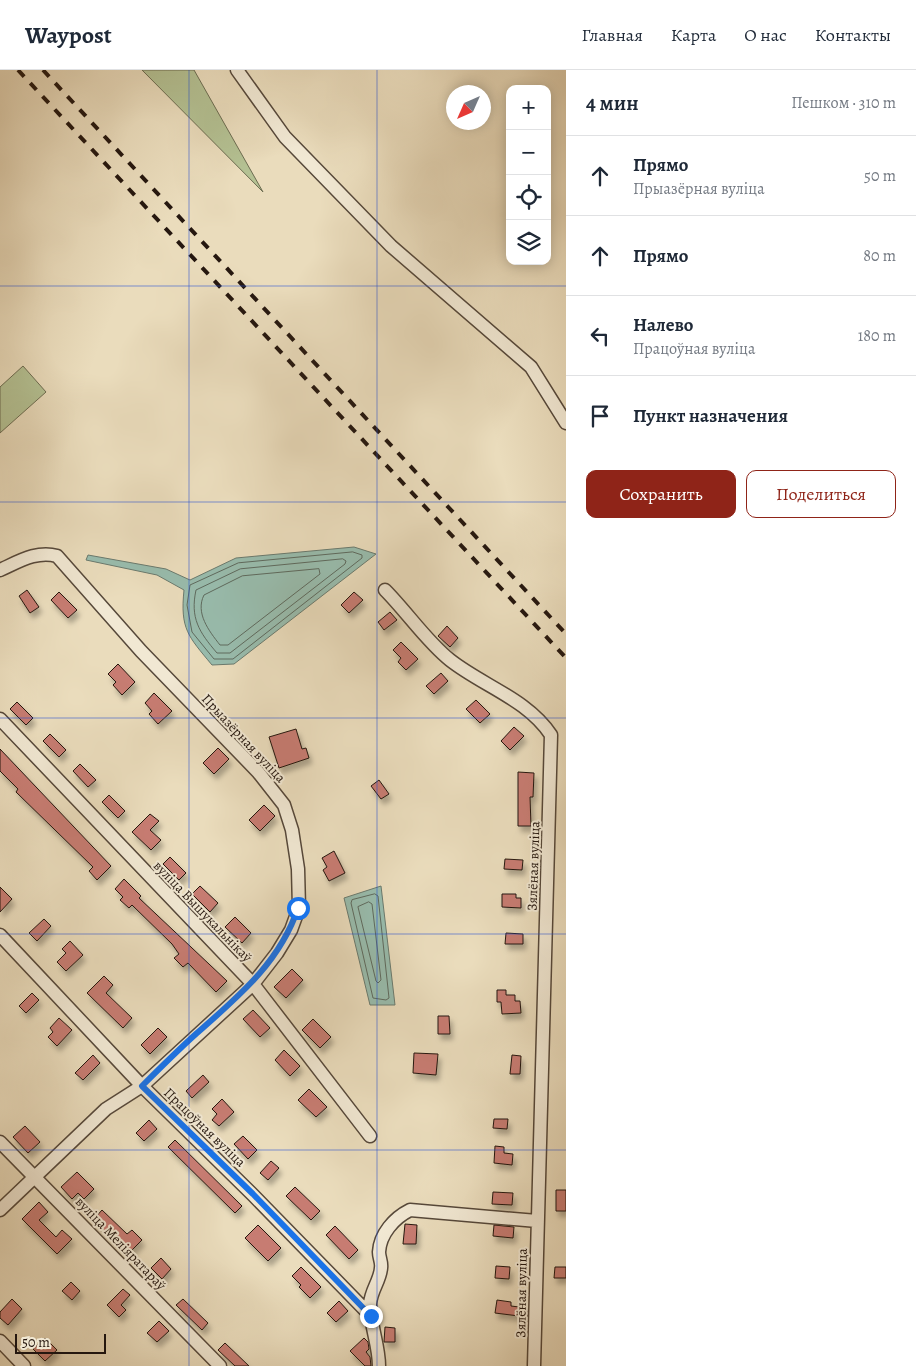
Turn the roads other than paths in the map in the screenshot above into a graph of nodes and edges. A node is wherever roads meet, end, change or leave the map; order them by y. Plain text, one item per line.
1 (237, 70) edge
2 (566, 423) edge
3 (0, 570) edge
4 (385, 590) dead end
5 (0, 719) edge
6 (0, 935) edge
7 (253, 984) junction
8 (142, 1086) junction
9 (370, 1136) dead end
10 (0, 1142) edge
11 (34, 1176) junction
12 (0, 1210) edge
13 (537, 1221) junction
14 (371, 1316) junction
15 (0, 1340) edge
16 (24, 1366) edge
17 (220, 1366) edge
18 (379, 1366) edge
19 (534, 1366) edge

1 - 2 street
3 - 7 street, Прыазёрная вуліца
4 - 13 street, Зялёная вуліца
5 - 7 street, вуліца Вышукальнікаў
6 - 8 street, Працоўная вуліца
7 - 8 street, Прыазёрная вуліца
7 - 9 street, вуліца Вышукальнікаў
8 - 11 street, Прыазёрная вуліца
8 - 14 street, Працоўная вуліца
10 - 11 street, вуліца Меліяратараў
11 - 12 street, Прыазёрная вуліца
11 - 17 street, вуліца Меліяратараў
13 - 14 street
13 - 19 street, Зялёная вуліца
14 - 18 street
15 - 16 street

